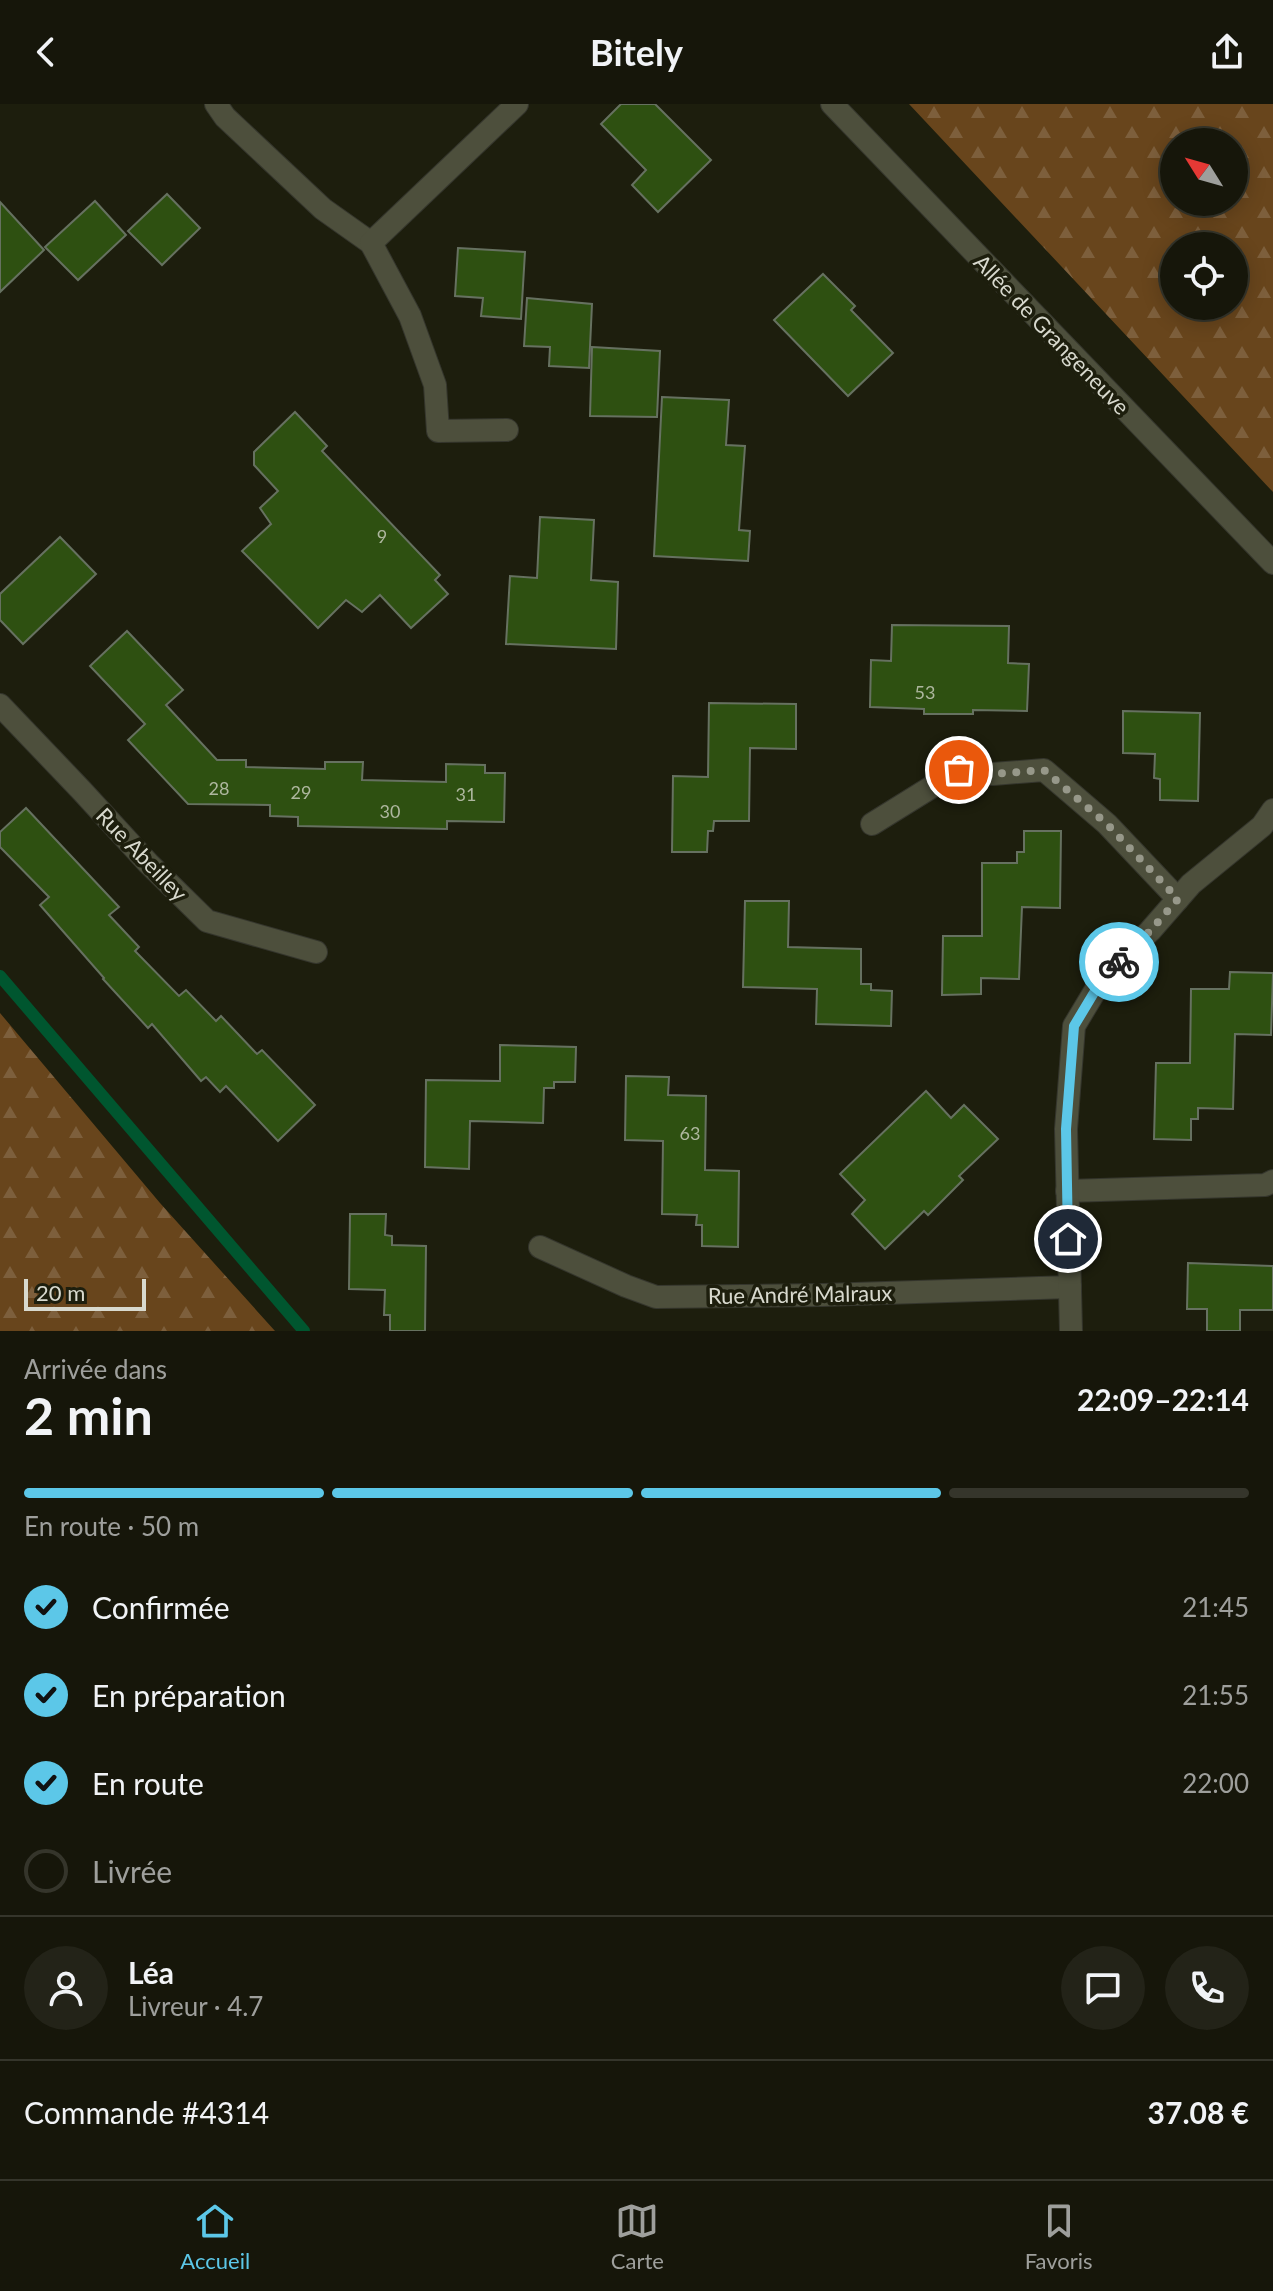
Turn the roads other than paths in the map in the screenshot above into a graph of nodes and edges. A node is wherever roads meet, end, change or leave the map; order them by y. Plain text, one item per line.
1 (216, 104) edge
2 (517, 104) edge
3 (832, 104) edge
4 (371, 243) junction
5 (507, 430) dead end
6 (1273, 563) edge
7 (0, 705) edge
8 (1273, 810) edge
9 (872, 824) dead end
10 (1178, 899) junction
11 (316, 952) dead end
12 (1273, 1181) edge
13 (1067, 1191) junction
14 (540, 1247) dead end
15 (1070, 1287) junction
16 (1071, 1331) edge

1 - 4 street
2 - 4 street
3 - 6 street, Allée de Grangeneuve
4 - 5 street
7 - 11 street, Rue Abeilley
8 - 10 street
9 - 10 street
10 - 13 street
12 - 13 street
13 - 15 street
14 - 15 street, Rue André Malraux
15 - 16 street

